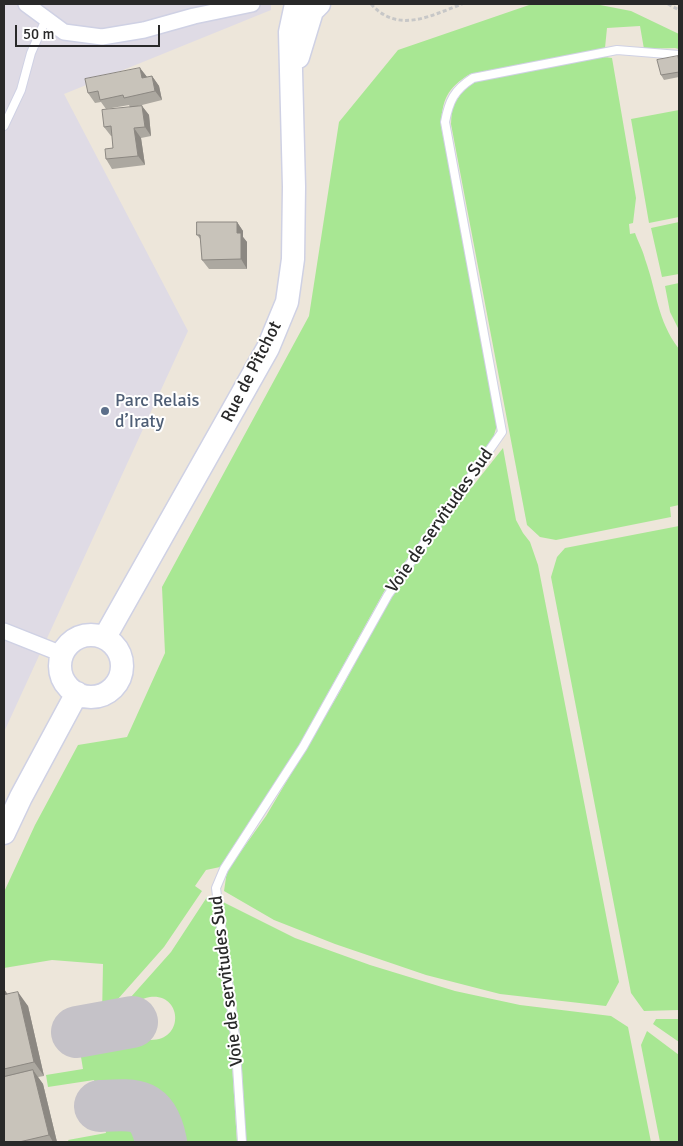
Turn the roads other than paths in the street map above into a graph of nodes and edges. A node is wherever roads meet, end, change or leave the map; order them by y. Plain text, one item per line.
1 (26, 4) edge
2 (252, 4) edge
3 (296, 4) edge
4 (319, 4) edge
5 (46, 19) junction
6 (679, 55) edge
7 (292, 77) junction
8 (4, 126) edge
9 (4, 631) edge
10 (105, 637) junction
11 (62, 654) junction
12 (77, 693) junction
13 (4, 833) edge
14 (242, 1142) edge

1 - 5 street
2 - 5 street
3 - 7 street
4 - 7 street
5 - 8 lane
6 - 14 lane, Voie de servitudes Sud
7 - 10 street, Rue de Pitchot
9 - 11 street
10 - 11 street
10 - 12 street
11 - 12 street
12 - 13 street

